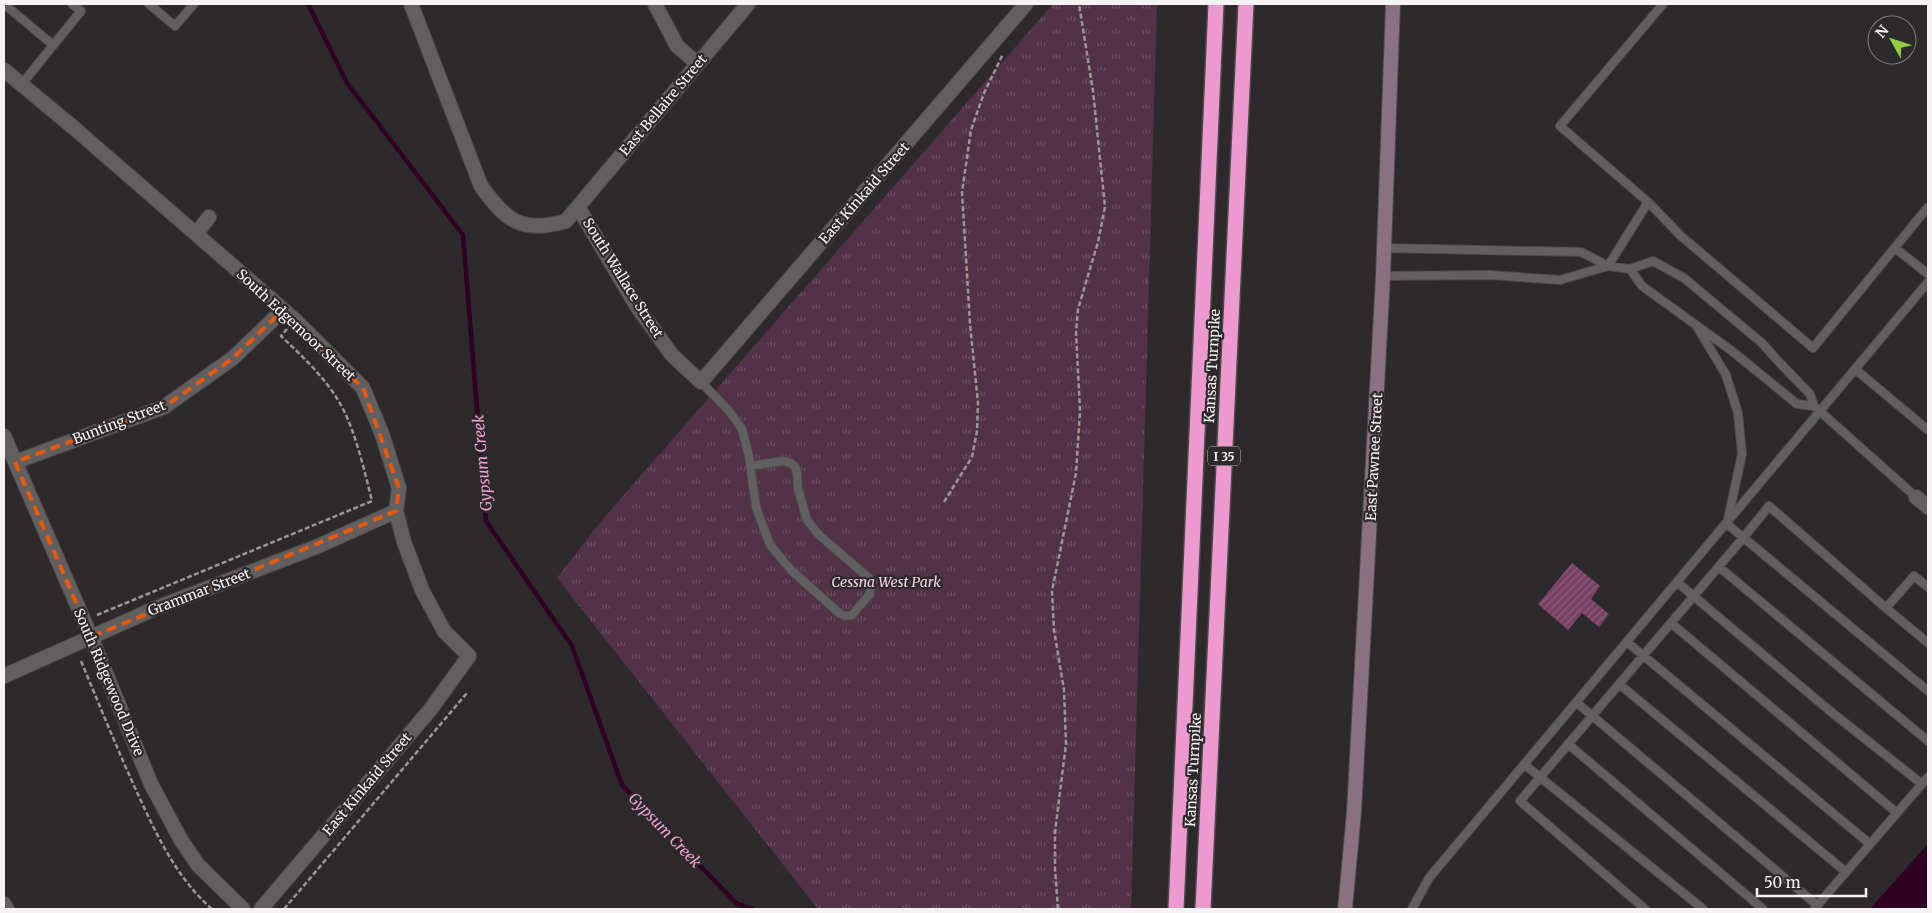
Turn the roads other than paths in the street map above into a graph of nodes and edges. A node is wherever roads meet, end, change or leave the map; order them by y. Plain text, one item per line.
1 (4, 4) edge
2 (72, 4) edge
3 (87, 4) edge
4 (149, 4) edge
5 (194, 4) edge
6 (411, 4) edge
7 (655, 4) edge
8 (748, 4) edge
9 (1026, 4) edge
10 (1216, 4) edge
11 (1246, 4) edge
12 (1393, 4) edge
13 (1663, 4) edge
14 (81, 11) junction
15 (53, 45) junction
16 (698, 64) junction
17 (4, 70) edge
18 (21, 85) junction
19 (1648, 202) junction
20 (578, 207) junction
21 (1928, 207) edge
22 (209, 217) dead end
23 (196, 234) junction
24 (1384, 248) junction
25 (1895, 248) junction
26 (1608, 266) junction
27 (1630, 269) junction
28 (1928, 274) edge
29 (1383, 276) junction
30 (1928, 282) edge
31 (284, 310) junction
32 (1696, 324) junction
33 (1855, 369) junction
34 (701, 382) junction
35 (1817, 408) junction
36 (1928, 430) edge
37 (4, 436) edge
38 (15, 462) junction
39 (750, 466) junction
40 (1916, 497) joint
41 (1928, 506) edge
42 (396, 511) junction
43 (1727, 524) junction
44 (1743, 538) junction
45 (1719, 567) junction
46 (1678, 583) junction
47 (1928, 587) edge
48 (1694, 596) junction
49 (1886, 608) junction
50 (1671, 623) junction
51 (91, 637) junction
52 (1627, 642) junction
53 (1928, 643) edge
54 (469, 656) joint
55 (1643, 656) junction
56 (4, 676) edge
57 (1619, 684) junction
58 (1928, 692) edge
59 (1576, 703) junction
60 (1592, 716) junction
61 (1928, 741) edge
62 (1568, 744) junction
63 (1525, 765) junction
64 (1928, 776) edge
65 (1540, 777) junction
66 (1922, 784) junction
67 (1897, 813) junction
68 (1870, 844) junction
69 (1846, 872) junction
70 (4, 904) edge
71 (1816, 907) edge
72 (7, 909) edge
73 (243, 909) edge
74 (260, 909) edge
75 (1176, 909) edge
76 (1203, 909) edge
77 (1345, 909) edge
78 (1412, 909) edge
79 (1645, 909) edge
80 (1703, 909) edge
81 (1763, 909) edge

1 - 15 lane
2 - 14 lane
3 - 14 lane
4 - 5 lane
6 - 20 street, South Wallace Street
7 - 16 street
8 - 16 street, East Bellaire Street
9 - 34 street, East Kinkaid Street
10 - 75 highway, Kansas Turnpike / I 35
11 - 76 highway, Kansas Turnpike / I 35
12 - 24 main road, East Pawnee Street
13 - 19 lane
14 - 15 lane
15 - 18 lane
16 - 20 street, East Bellaire Street
17 - 18 street, South Edgemoor Street
18 - 23 street, South Edgemoor Street
19 - 25 lane
19 - 26 lane
20 - 34 street, South Wallace Street
21 - 25 lane
22 - 23 street
23 - 31 street, South Edgemoor Street
24 - 26 lane
24 - 29 main road, East Pawnee Street
25 - 28 lane
26 - 27 lane
26 - 29 lane
27 - 32 lane
27 - 35 lane
29 - 77 main road, East Pawnee Street
30 - 33 lane
31 - 38 street, Bunting Street
31 - 42 street, South Edgemoor Street
32 - 35 lane
32 - 43 lane
33 - 35 lane
33 - 36 lane
34 - 39 lane
35 - 40 lane
35 - 43 lane
37 - 38 street, South Ridgewood Drive
38 - 51 street, South Ridgewood Drive
39 - 39 lane
40 - 41 street
42 - 51 street, Grammar Street
42 - 54 street, South Edgemoor Street
43 - 44 lane
43 - 46 lane
44 - 45 lane
44 - 49 lane
44 - 58 lane
45 - 48 lane
45 - 61 lane
46 - 48 lane
46 - 52 lane
47 - 49 lane
48 - 50 lane
48 - 66 lane
49 - 53 lane
50 - 55 lane
50 - 67 lane
51 - 56 street, Grammar Street
51 - 73 street, South Ridgewood Drive
52 - 55 lane
52 - 59 lane
54 - 74 street, East Kinkaid Street
55 - 57 lane
55 - 68 lane
57 - 60 lane
57 - 69 lane
59 - 60 lane
59 - 63 lane
60 - 62 lane
60 - 71 lane
62 - 65 lane
62 - 81 lane
63 - 65 lane
63 - 78 lane
64 - 66 lane
65 - 79 lane
65 - 80 lane
66 - 67 lane
67 - 68 lane
68 - 69 lane
69 - 71 lane
70 - 72 street

